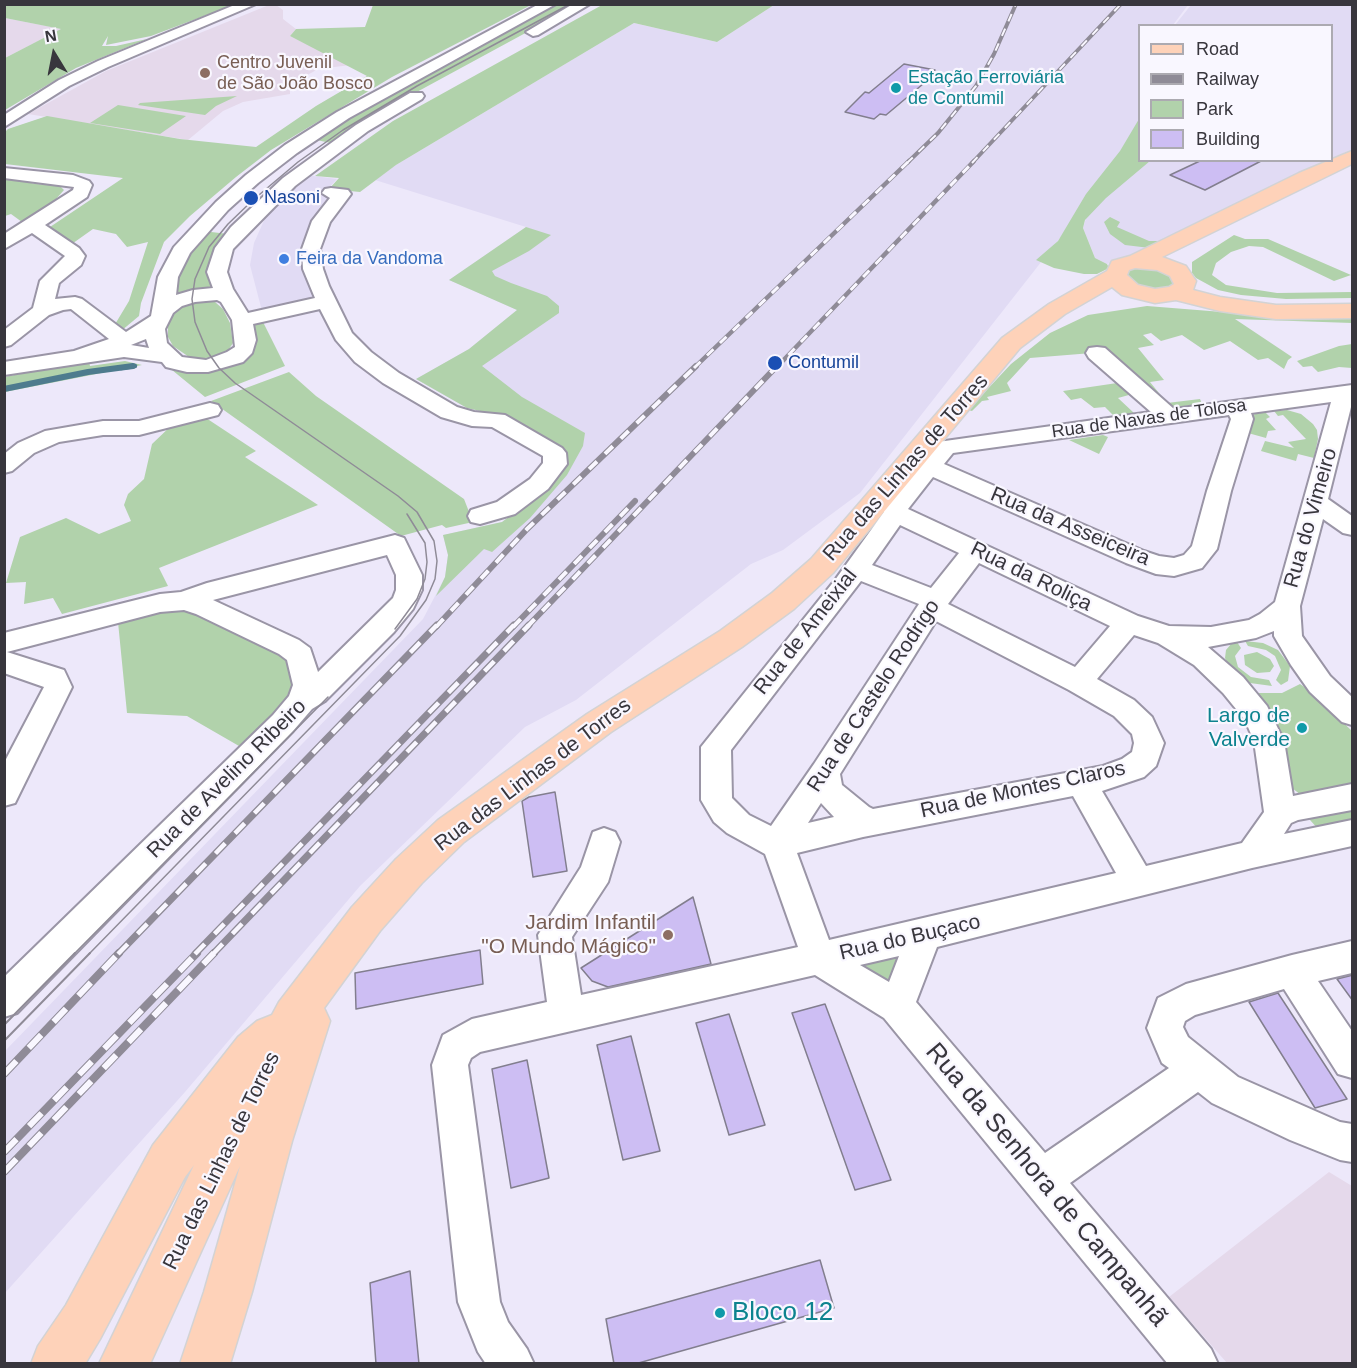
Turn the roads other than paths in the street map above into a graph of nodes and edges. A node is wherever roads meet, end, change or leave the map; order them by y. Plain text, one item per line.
1 (250, 4) edge
2 (550, 4) edge
3 (584, 4) edge
4 (515, 42) dead end
5 (426, 91) dead end
6 (4, 122) edge
7 (1353, 157) edge
8 (1353, 169) edge
9 (4, 173) edge
10 (331, 193) dead end
11 (33, 225) junction
12 (4, 243) edge
13 (1137, 261) junction
14 (1116, 275) junction
15 (1177, 279) junction
16 (1140, 293) junction
17 (229, 298) junction
18 (327, 301) junction
19 (1353, 304) edge
20 (42, 310) junction
21 (1353, 311) edge
22 (161, 315) junction
23 (242, 320) junction
24 (4, 341) edge
25 (124, 341) junction
26 (1097, 353) dead end
27 (166, 356) junction
28 (78, 357) junction
29 (994, 366) junction
30 (4, 369) edge
31 (1348, 392) edge
32 (1266, 403) junction
33 (1237, 407) junction
34 (210, 410) dead end
35 (1169, 417) junction
36 (1344, 430) edge
37 (946, 447) joint
38 (4, 466) edge
39 (929, 466) junction
40 (1315, 502) junction
41 (896, 513) junction
42 (480, 516) dead end
43 (1353, 527) edge
44 (976, 549) junction
45 (856, 569) junction
46 (184, 602) junction
47 (934, 603) junction
48 (1287, 606) junction
49 (1128, 623) junction
50 (1168, 636) junction
51 (4, 643) edge
52 (4, 662) edge
53 (1079, 682) junction
54 (302, 701) junction
55 (1353, 714) edge
56 (825, 773) junction
57 (1081, 782) junction
58 (4, 794) edge
59 (1353, 797) edge
60 (1280, 814) junction
61 (873, 822) junction
62 (1353, 832) edge
63 (604, 842) dead end
64 (776, 844) junction
65 (1252, 854) junction
66 (1139, 883) junction
67 (924, 935) junction
68 (1353, 957) edge
69 (819, 959) junction
70 (1292, 970) junction
71 (324, 975) junction
72 (4, 1001) edge
73 (897, 1006) junction
74 (566, 1014) junction
75 (294, 1016) junction
76 (1352, 1060) edge
77 (1198, 1070) junction
78 (1353, 1143) edge
79 (1042, 1179) junction
80 (56, 1364) edge
81 (124, 1364) edge
82 (205, 1364) edge
83 (512, 1364) edge
84 (1196, 1364) edge

1 - 6 street
2 - 22 street
3 - 4 street
5 - 17 street
7 - 13 main road
8 - 15 main road
9 - 11 street
10 - 18 street
11 - 12 street
11 - 20 street
13 - 14 main road, Rua das Linhas de Torres
13 - 15 main road
14 - 16 main road
14 - 29 main road, Rua das Linhas de Torres
15 - 16 main road, Rua das Linhas de Torres
15 - 19 main road
15 - 21 main road
16 - 29 main road, Rua das Linhas de Torres
17 - 22 street
17 - 23 street
18 - 23 street
18 - 42 street
20 - 24 street
20 - 25 street
22 - 25 street
22 - 27 street
23 - 27 street
25 - 28 street
26 - 35 street
27 - 28 street
28 - 30 street
29 - 71 main road, Rua das Linhas de Torres
31 - 32 street, Rua de Navas de Tolosa
31 - 36 street, Rua do Vimeiro
32 - 33 street, Rua de Navas de Tolosa
32 - 36 street
33 - 35 street, Rua de Navas de Tolosa
33 - 39 street, Rua da Asseiceira
34 - 38 street
35 - 37 street, Rua de Navas de Tolosa
36 - 40 street, Rua do Vimeiro
37 - 39 street, Rua de Ameixial
39 - 41 street, Rua de Ameixial
40 - 43 street
40 - 48 street, Rua do Vimeiro
41 - 44 street, Rua da Roliça
41 - 45 street, Rua de Ameixial
44 - 47 street, Rua de Castelo Rodrigo
44 - 49 street, Rua da Roliça
45 - 47 street, Rua de Montes Claros
45 - 64 street, Rua de Ameixial
46 - 51 street
46 - 54 street
46 - 54 street, Rua de Avelino Ribeiro
47 - 53 street, Rua de Montes Claros
47 - 56 street, Rua de Castelo Rodrigo
48 - 50 street
48 - 55 street
49 - 50 street, Rua da Roliça
49 - 53 street
50 - 60 street
52 - 58 street
53 - 57 street, Rua de Montes Claros
54 - 72 street, Rua de Avelino Ribeiro
56 - 61 street
56 - 64 street, Rua de Castelo Rodrigo
57 - 61 street, Rua de Montes Claros
57 - 66 street
59 - 60 street
60 - 65 street
61 - 64 street, Rua de Montes Claros
62 - 65 street
63 - 74 street
64 - 69 street
65 - 66 street, Rua do Buçaco
66 - 67 street, Rua do Buçaco
67 - 69 street, Rua do Buçaco
67 - 73 street
68 - 70 street
69 - 73 street, Rua da Senhora de Campanhã
69 - 74 street, Rua do Buçaco
70 - 76 street
70 - 77 street
71 - 75 main road, Rua das Linhas de Torres
71 - 82 main road
73 - 79 street, Rua da Senhora de Campanhã
74 - 83 street, Rua do Buçaco
75 - 80 main road
75 - 81 main road, Rua das Linhas de Torres
77 - 78 street
77 - 79 street
79 - 84 street, Rua da Senhora de Campanhã

